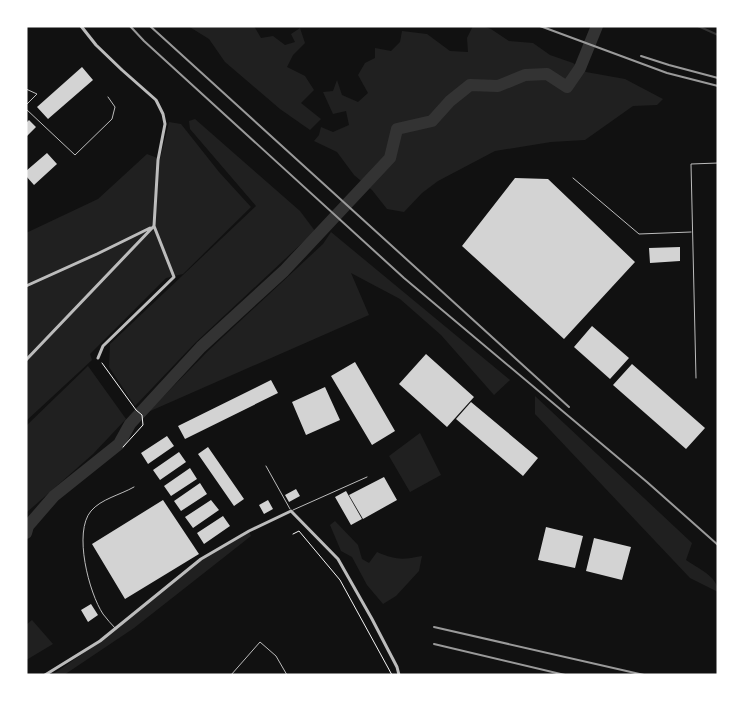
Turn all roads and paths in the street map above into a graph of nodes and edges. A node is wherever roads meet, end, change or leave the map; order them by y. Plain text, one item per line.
1 (81, 26) edge
2 (26, 89) edge
3 (108, 97) dead end
4 (26, 105) edge
5 (26, 110) edge
6 (718, 163) edge
7 (573, 178) dead end
8 (154, 226) junction
9 (692, 232) junction
10 (26, 286) edge
11 (98, 358) joint
12 (26, 360) edge
13 (696, 378) dead end
14 (123, 447) dead end
15 (266, 466) dead end
16 (367, 477) dead end
17 (134, 487) dead end
18 (291, 511) junction
19 (293, 534) dead end
20 (116, 629) junction
21 (45, 675) edge
22 (231, 675) edge
23 (287, 675) edge
24 (392, 675) edge
25 (399, 675) edge

1 - 8 street
2 - 4 lane
3 - 5 lane
6 - 9 lane
7 - 9 lane
8 - 10 street
8 - 11 street
8 - 12 street
9 - 13 lane
11 - 14 path
15 - 18 lane
16 - 18 lane
17 - 20 lane
18 - 20 street
18 - 25 street
19 - 24 path
20 - 21 street
22 - 23 lane

